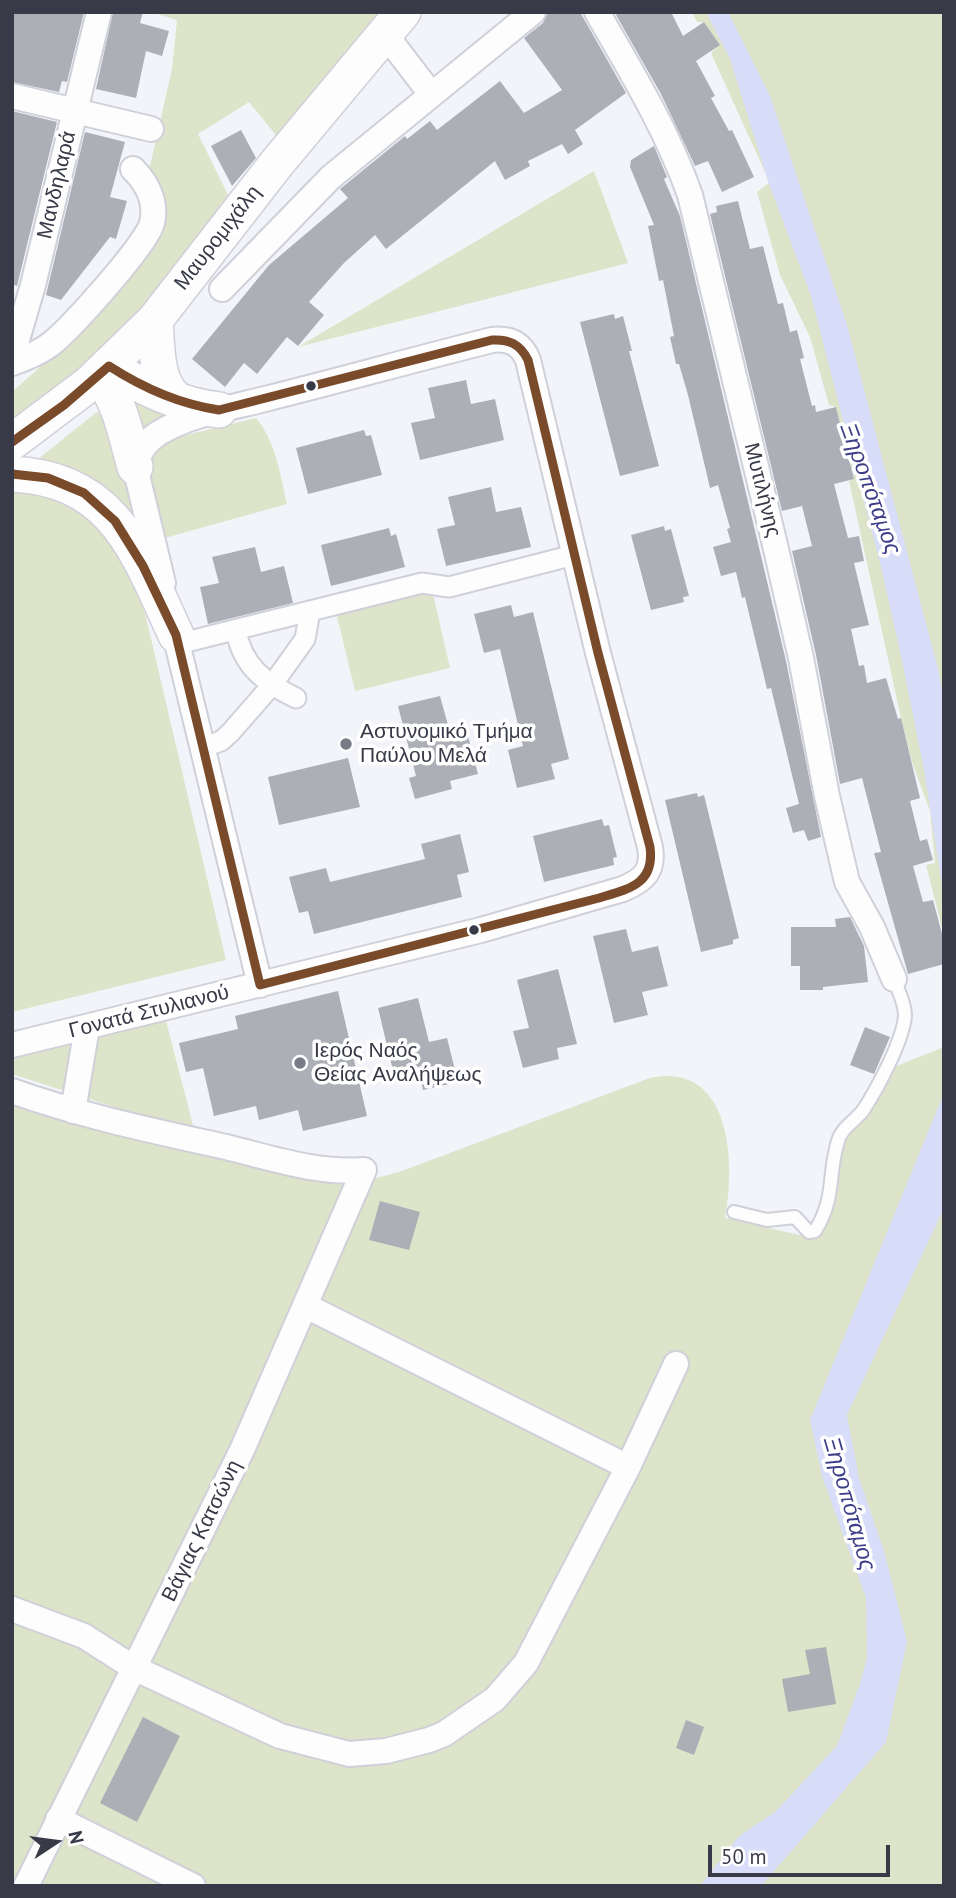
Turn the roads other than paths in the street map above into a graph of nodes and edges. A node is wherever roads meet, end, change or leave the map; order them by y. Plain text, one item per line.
1 (99, 12) edge
2 (533, 12) edge
3 (597, 12) edge
4 (394, 23) edge
5 (431, 94) junction
6 (12, 96) edge
7 (74, 111) junction
8 (150, 129) dead end
9 (133, 169) dead end
10 (222, 289) dead end
11 (155, 320) junction
12 (12, 358) edge
13 (12, 363) edge
14 (104, 370) junction
15 (175, 398) junction
16 (219, 410) junction
17 (12, 442) edge
18 (135, 467) junction
19 (12, 474) edge
20 (574, 555) junction
21 (310, 611) junction
22 (236, 629) junction
23 (177, 640) junction
24 (272, 685) junction
25 (296, 698) dead end
26 (204, 747) junction
27 (894, 979) joint
28 (260, 985) junction
29 (87, 1027) junction
30 (15, 1045) edge
31 (12, 1091) edge
32 (73, 1111) junction
33 (734, 1212) dead end
34 (306, 1306) junction
35 (676, 1364) dead end
36 (628, 1467) junction
37 (12, 1609) edge
38 (134, 1668) junction
39 (58, 1819) junction
40 (26, 1886) edge
41 (193, 1886) edge

1 - 7 street, Μανδηλαρά
2 - 5 street, Μαυρομιχάλη
3 - 27 street, Μυτιλήνης
4 - 5 street
4 - 11 main road, Μαυρομιχάλη
5 - 10 street, Μαυρομιχάλη
6 - 7 street
7 - 8 street
7 - 12 street, Μανδηλαρά
9 - 13 street
11 - 14 main road, Μαυρομιχάλη
11 - 15 main road
14 - 15 main road
14 - 17 main road, Μαυρομιχάλη
14 - 18 main road
15 - 16 main road
16 - 18 street
16 - 20 street
18 - 23 street
19 - 23 main road
20 - 21 street
20 - 28 street, Γονατά Στυλιανού
21 - 22 street
21 - 24 street
22 - 23 street
22 - 24 street
23 - 26 street
24 - 25 street
24 - 26 street
26 - 28 street
27 - 33 lane
28 - 29 street, Γονατά Στυλιανού
29 - 30 street, Γονατά Στυλιανού
29 - 32 street
31 - 32 street
32 - 34 street, Βάγιας Κατσώνη
34 - 36 street
34 - 38 street, Βάγιας Κατσώνη
35 - 36 street
36 - 38 street
37 - 38 street
38 - 39 street, Βάγιας Κατσώνη
39 - 40 street, Βάγιας Κατσώνη
39 - 41 street

